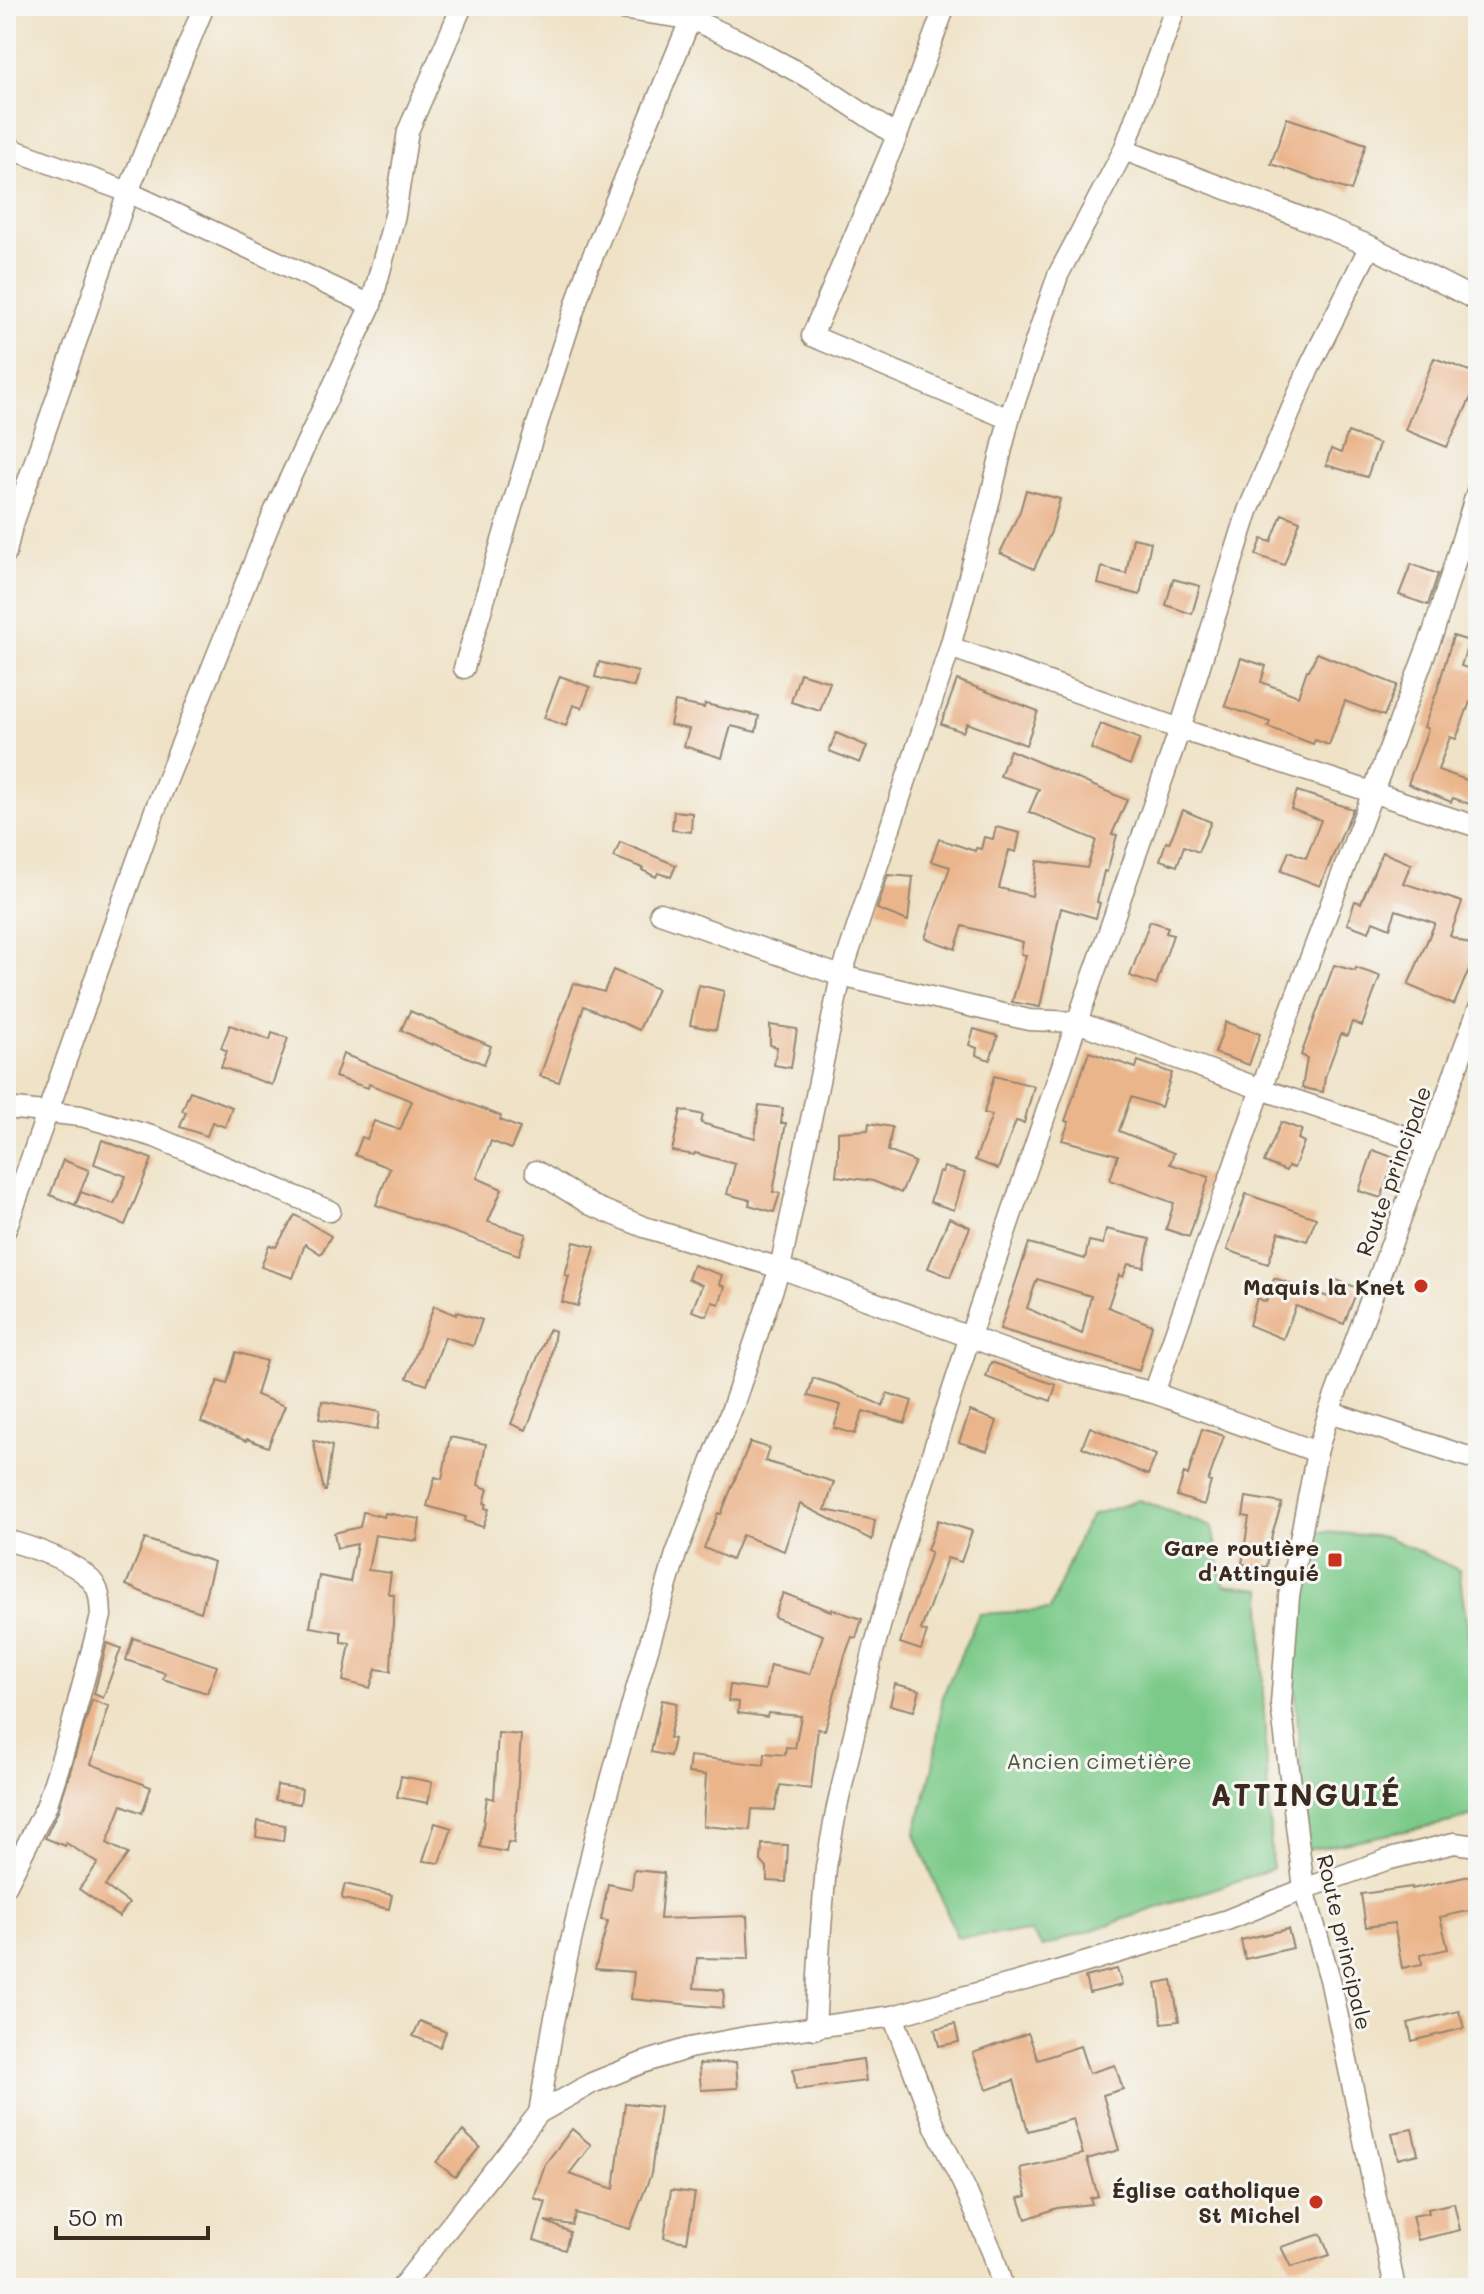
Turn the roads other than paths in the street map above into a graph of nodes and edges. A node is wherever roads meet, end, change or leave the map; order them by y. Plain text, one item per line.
1 (204, 6) edge
2 (462, 6) edge
3 (601, 6) edge
4 (945, 6) edge
5 (1176, 6) edge
6 (694, 12) edge
7 (897, 136) junction
8 (6, 147) edge
9 (1124, 150) junction
10 (128, 192) junction
11 (1370, 246) junction
12 (1478, 301) edge
13 (371, 305) junction
14 (1009, 419) junction
15 (1478, 488) edge
16 (6, 553) edge
17 (950, 647) junction
18 (464, 668) dead end
19 (1180, 729) junction
20 (1374, 793) junction
21 (1478, 827) edge
22 (660, 913) dead end
23 (841, 976) junction
24 (1478, 1010) edge
25 (1077, 1022) junction
26 (1261, 1089) junction
27 (6, 1108) edge
28 (48, 1113) junction
29 (1428, 1144) junction
30 (536, 1171) dead end
31 (330, 1211) dead end
32 (6, 1229) edge
33 (780, 1268) junction
34 (970, 1336) junction
35 (1154, 1393) junction
36 (1329, 1412) junction
37 (1317, 1452) junction
38 (1478, 1460) edge
39 (6, 1540) edge
40 (1478, 1846) edge
41 (6, 1886) edge
42 (1304, 1889) junction
43 (893, 2016) junction
44 (815, 2029) junction
45 (539, 2113) junction
46 (401, 2288) edge
47 (1003, 2288) edge
48 (1395, 2288) edge

1 - 10 street
2 - 13 street
3 - 6 street
4 - 7 street
5 - 9 street
6 - 7 street
6 - 18 street
7 - 14 street
8 - 10 street
9 - 11 street
9 - 14 street
10 - 13 street
10 - 16 street
11 - 12 street
11 - 19 street
13 - 28 street
14 - 17 street
15 - 20 street
17 - 19 street
17 - 23 street
19 - 20 street
19 - 25 street
20 - 21 street
20 - 26 street
22 - 23 street
23 - 25 street
23 - 33 street
24 - 29 street, Route principale
25 - 26 street
25 - 34 street
26 - 29 street
26 - 35 street
27 - 28 street
28 - 31 street
28 - 32 street
29 - 36 street, Route principale
30 - 33 street
33 - 34 street
33 - 45 street
34 - 35 street
34 - 44 street
35 - 37 street
36 - 37 street, Route principale
36 - 38 street
37 - 42 street, Route principale
39 - 41 street
40 - 42 street
42 - 43 street
42 - 48 street, Route principale
43 - 44 street
43 - 47 street
44 - 45 street
45 - 46 street

